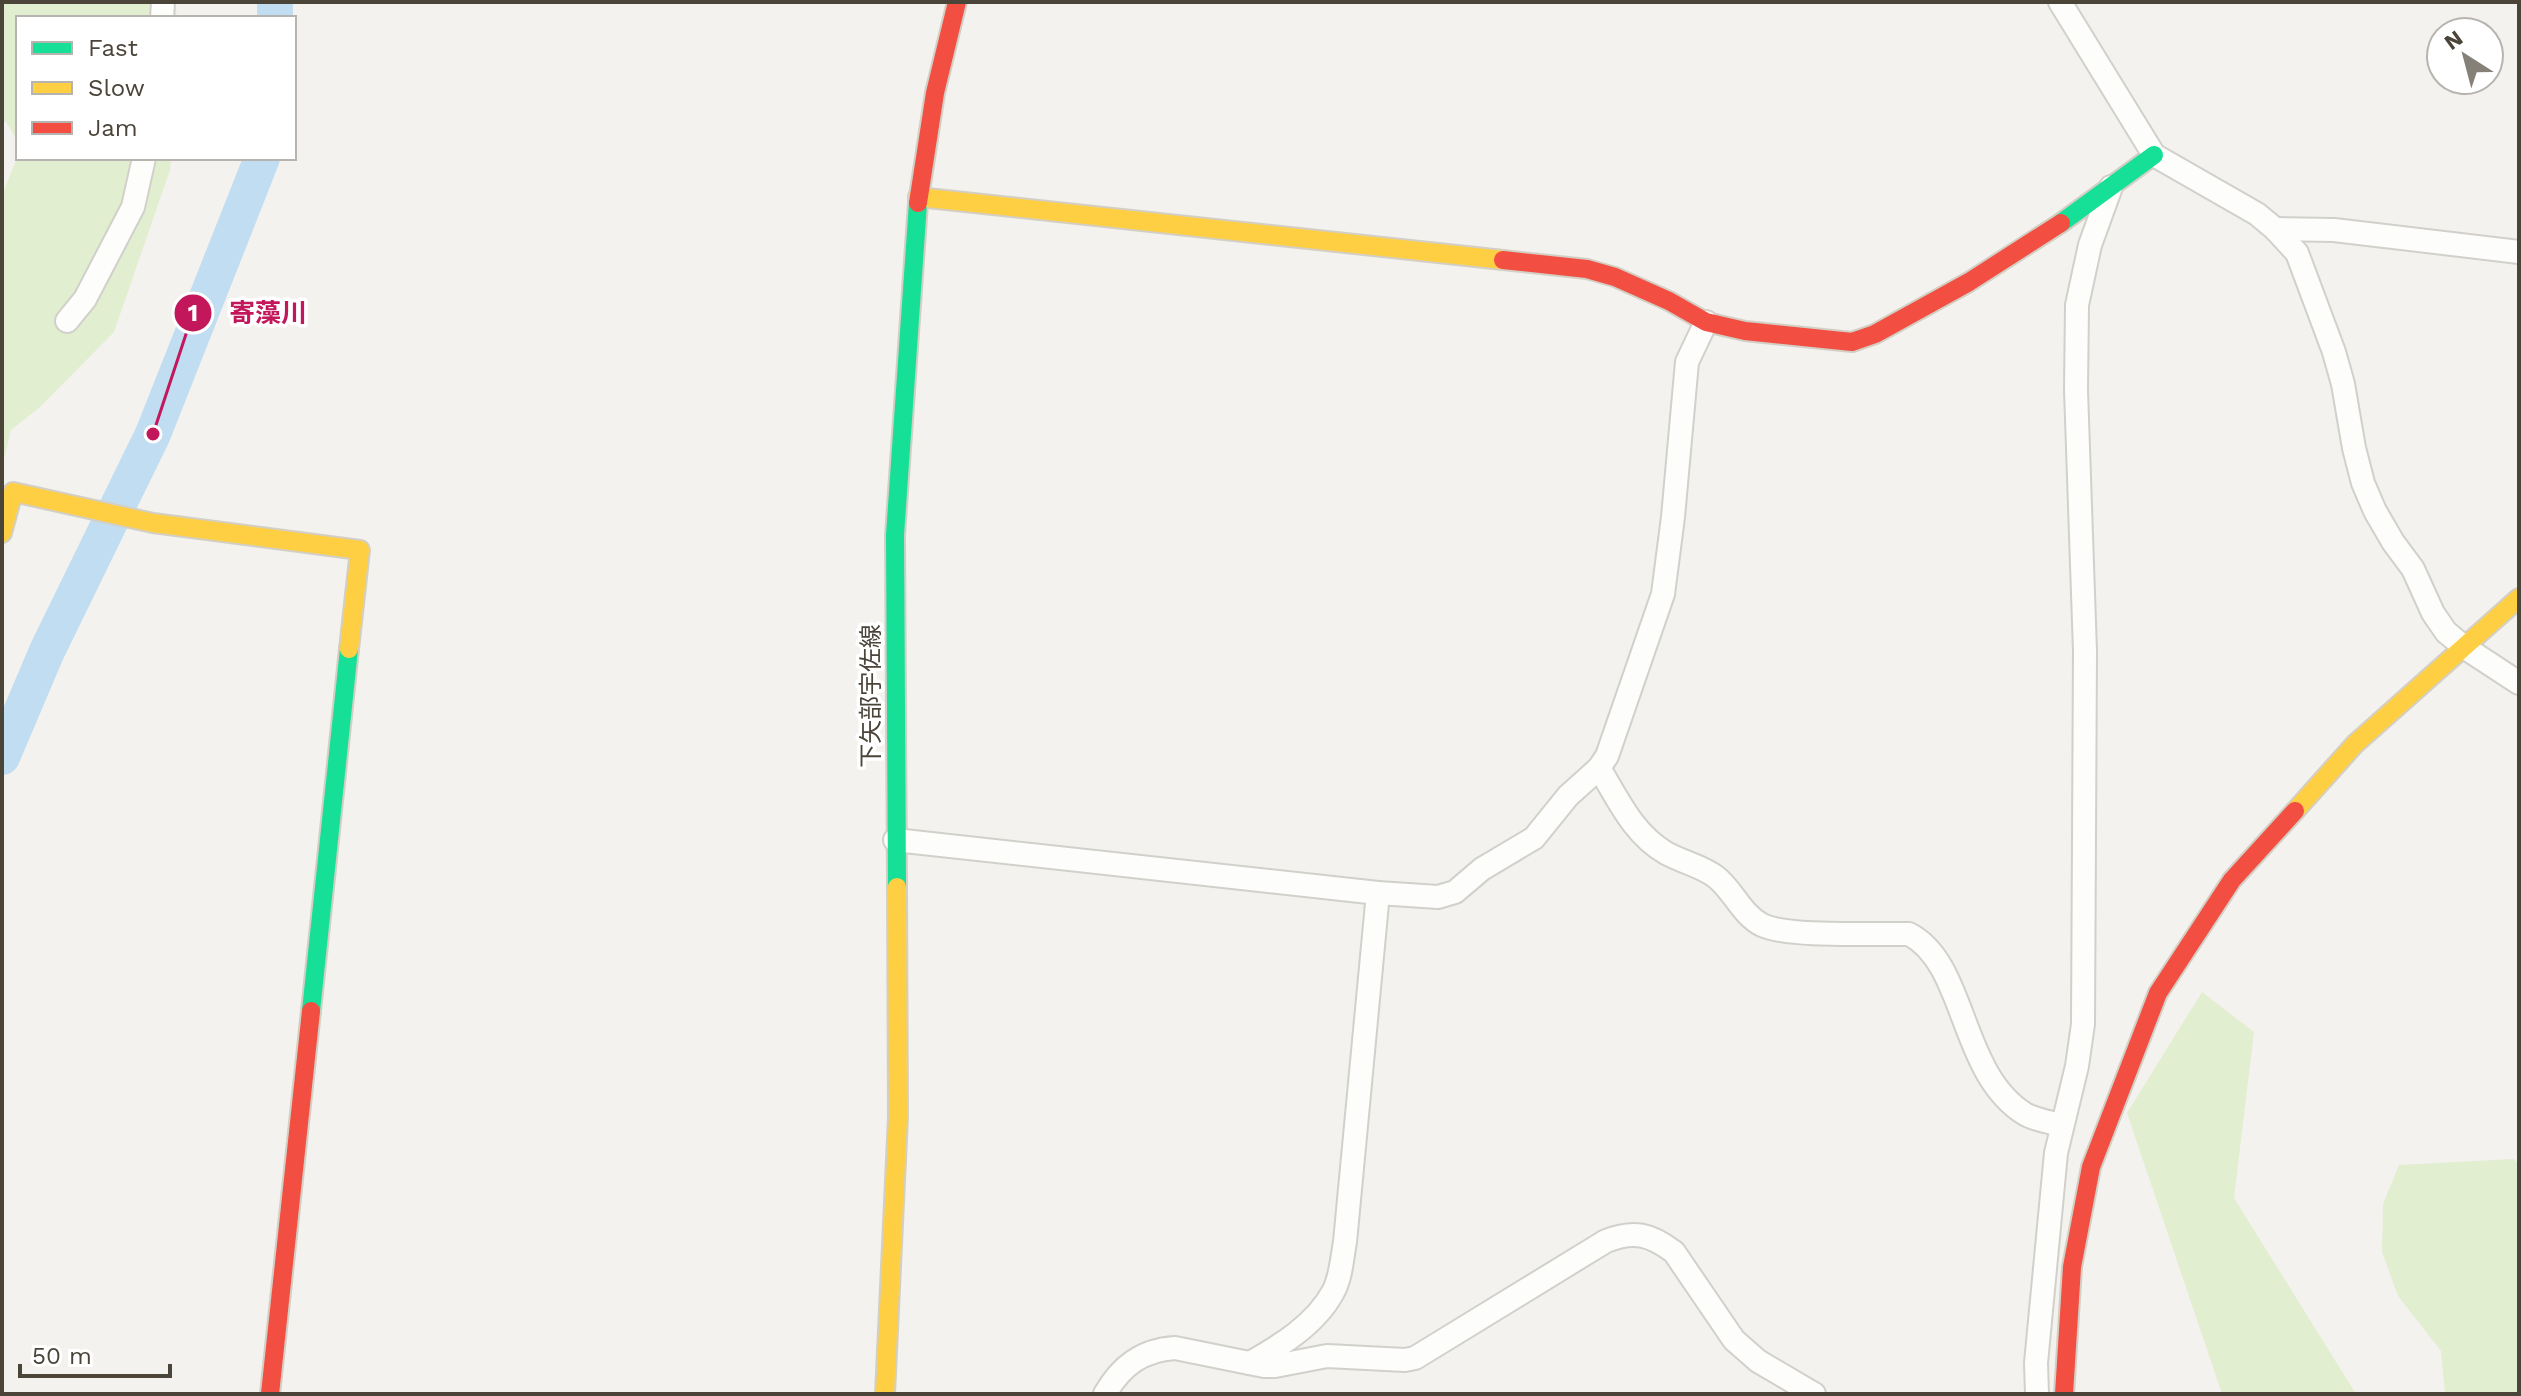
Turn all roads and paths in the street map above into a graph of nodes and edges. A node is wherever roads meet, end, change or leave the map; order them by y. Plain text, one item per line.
1 (957, 2) edge
2 (2060, 2) edge
3 (2154, 155) junction
4 (144, 160) edge
5 (2111, 186) junction
6 (918, 197) junction
7 (2275, 229) junction
8 (2519, 252) edge
9 (67, 321) dead end
10 (1706, 322) junction
11 (2, 533) edge
12 (2519, 598) edge
13 (2464, 647) junction
14 (2519, 683) edge
15 (1599, 768) junction
16 (895, 840) junction
17 (1378, 893) junction
18 (2061, 1125) junction
19 (1250, 1363) junction
20 (270, 1394) edge
21 (885, 1394) edge
22 (1105, 1394) edge
23 (1814, 1394) edge
24 (2037, 1394) edge
25 (2064, 1394) edge

1 - 6 street, 下矢部宇佐線
2 - 3 street
3 - 5 street
3 - 7 street
4 - 9 street
5 - 10 street
5 - 18 street
6 - 10 street
6 - 16 street, 下矢部宇佐線
7 - 8 street
7 - 13 street
10 - 15 street
11 - 20 street
12 - 13 street
13 - 14 street
13 - 25 street
15 - 17 street
15 - 18 street
16 - 17 street
16 - 21 street, 下矢部宇佐線
17 - 19 street
18 - 24 street
19 - 22 street
19 - 23 street

